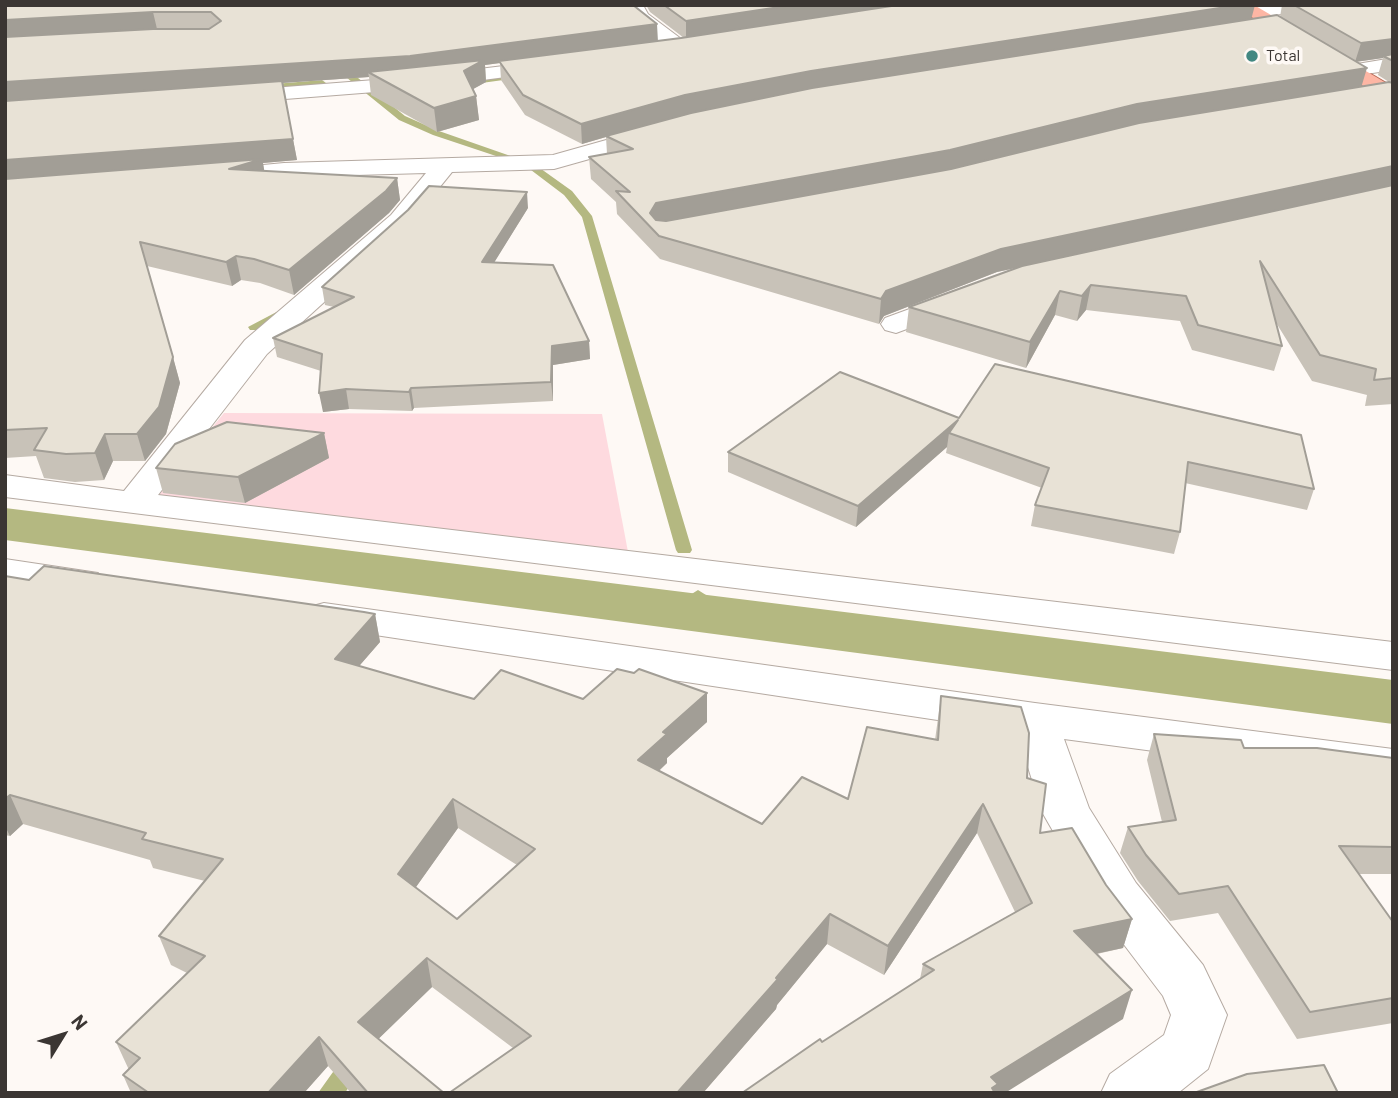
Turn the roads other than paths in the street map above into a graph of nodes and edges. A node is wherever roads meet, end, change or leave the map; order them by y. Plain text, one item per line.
1 (634, 5) edge
2 (1308, 5) edge
3 (1247, 8) edge
4 (1275, 25) junction
5 (1235, 31) edge
6 (657, 51) edge
7 (570, 63) edge
8 (1393, 64) edge
9 (1352, 70) junction
10 (1390, 94) edge
11 (219, 98) edge
12 (1347, 98) edge
13 (673, 129) edge
14 (445, 165) junction
15 (201, 177) edge
16 (984, 291) edge
17 (897, 324) dead end
18 (5, 486) edge
19 (134, 503) junction
20 (5, 571) edge
21 (115, 587) edge
22 (279, 610) edge
23 (1393, 656) edge
24 (1035, 719) junction
25 (1393, 766) edge
26 (1131, 1093) edge

1 - 6 street
2 - 3 street
3 - 4 main road
4 - 5 street
4 - 9 main road
7 - 11 street
8 - 9 street
9 - 10 main road
10 - 12 street
13 - 14 street
14 - 15 street
14 - 19 street
16 - 17 street
18 - 19 street
19 - 23 street
20 - 21 street
22 - 24 street
24 - 25 street
24 - 26 street

